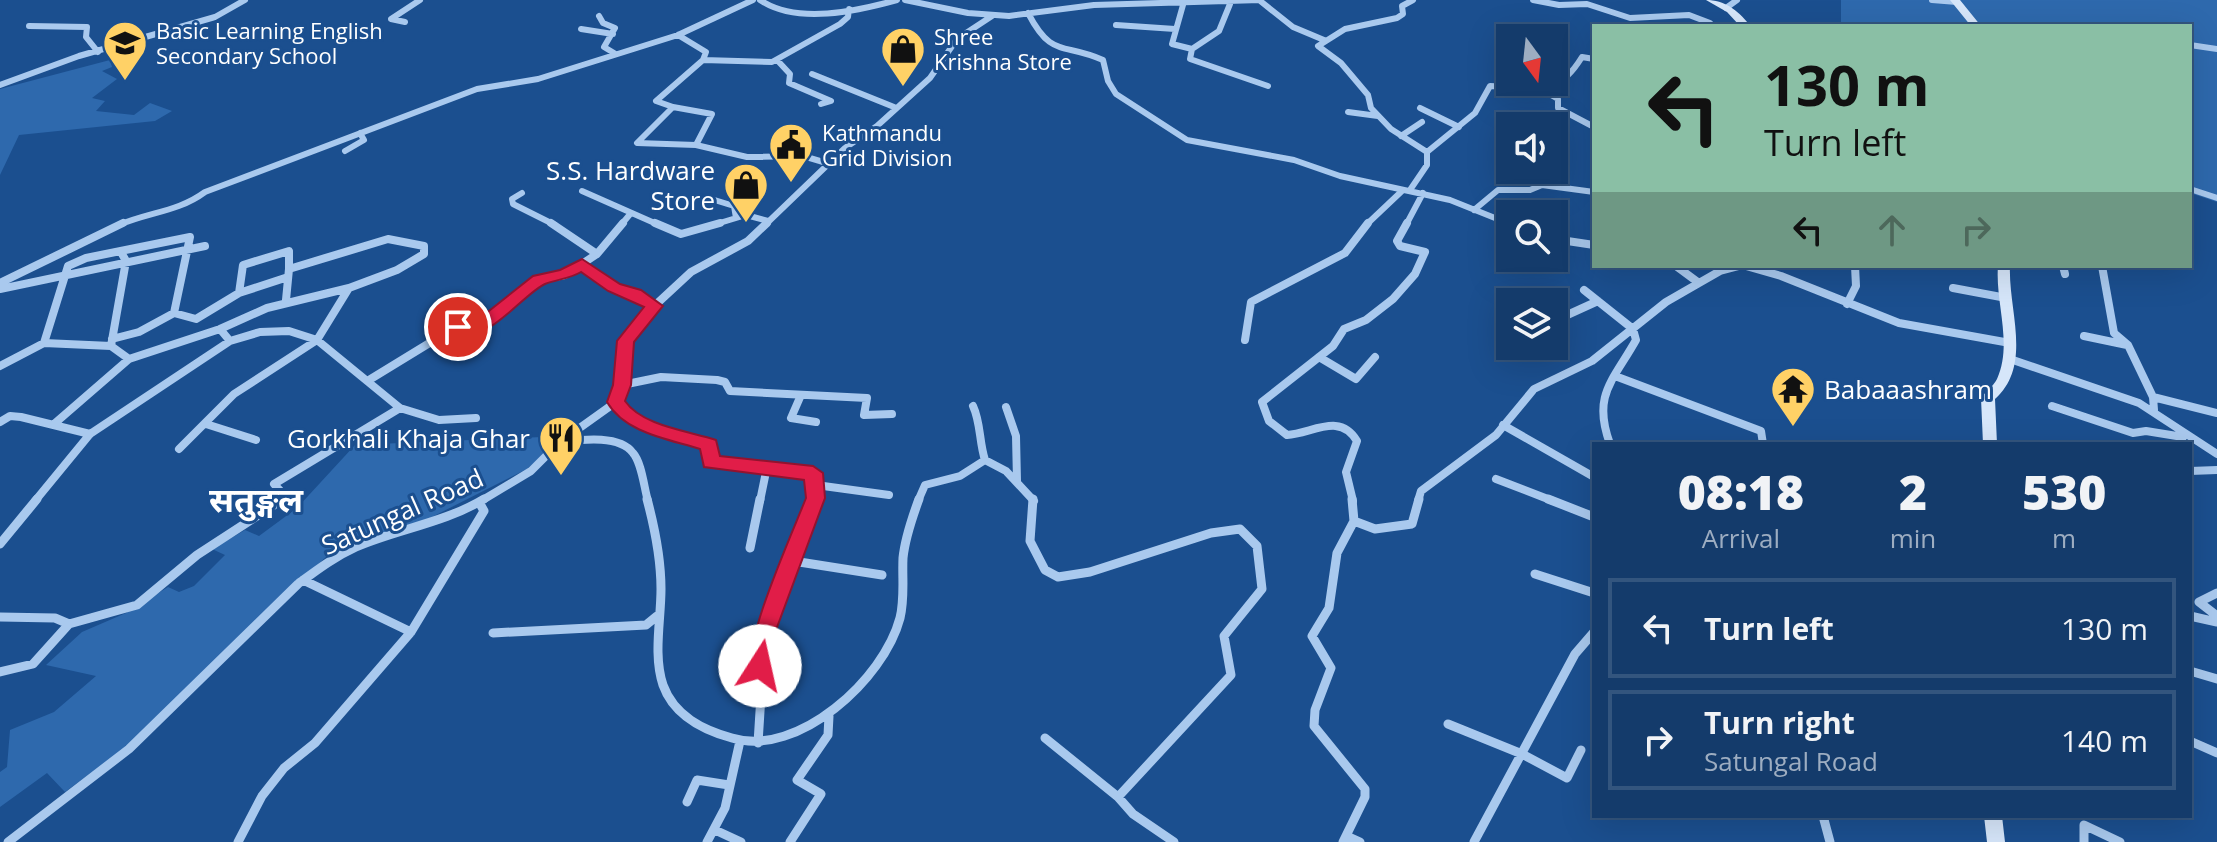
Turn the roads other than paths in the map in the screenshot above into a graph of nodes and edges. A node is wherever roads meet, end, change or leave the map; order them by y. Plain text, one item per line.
1 (245, 0) edge
2 (420, 0) edge
3 (753, 0) edge
4 (760, 0) edge
5 (897, 0) edge
6 (905, 0) edge
7 (1260, 0) edge
8 (1413, 0) edge
9 (1533, 0) edge
10 (1711, 0) edge
11 (1737, 0) edge
12 (1932, 0) edge
13 (1956, 1) edge
14 (1230, 4) junction
15 (1183, 5) junction
16 (1726, 8) junction
17 (849, 9) junction
18 (1028, 13) junction
19 (599, 16) dead end
20 (992, 16) junction
21 (405, 22) dead end
22 (1710, 23) junction
23 (1707, 24) edge
24 (1744, 24) joint
25 (1974, 24) edge
26 (1116, 25) dead end
27 (29, 26) dead end
28 (581, 29) dead end
29 (1175, 29) junction
30 (613, 34) junction
31 (678, 35) junction
32 (1324, 40) junction
33 (2192, 45) edge
34 (1192, 49) junction
35 (2217, 49) edge
36 (98, 52) junction
37 (614, 53) junction
38 (1592, 59) edge
39 (703, 60) junction
40 (777, 60) junction
41 (812, 74) dead end
42 (1568, 74) edge
43 (0, 85) edge
44 (1268, 86) dead end
45 (1496, 86) edge
46 (1553, 96) edge
47 (821, 104) dead end
48 (673, 107) junction
49 (894, 107) junction
50 (1420, 108) dead end
51 (1348, 112) dead end
52 (1379, 116) junction
53 (1422, 122) dead end
54 (1592, 126) edge
55 (1459, 127) junction
56 (360, 133) junction
57 (1401, 136) junction
58 (696, 145) junction
59 (345, 151) dead end
60 (1427, 152) junction
61 (830, 164) junction
62 (2192, 188) edge
63 (1407, 190) junction
64 (582, 191) dead end
65 (1592, 192) edge
66 (522, 193) dead end
67 (1423, 193) junction
68 (708, 198) dead end
69 (2217, 198) edge
70 (1474, 210) junction
71 (631, 213) junction
72 (736, 218) junction
73 (1496, 219) edge
74 (768, 221) junction
75 (1568, 241) edge
76 (1592, 245) edge
77 (205, 246) dead end
78 (187, 250) junction
79 (121, 252) junction
80 (597, 254) junction
81 (126, 261) junction
82 (582, 264) junction
83 (1679, 268) edge
84 (1731, 268) edge
85 (1754, 268) edge
86 (1855, 268) edge
87 (2004, 268) edge
88 (2102, 268) edge
89 (288, 273) junction
90 (64, 274) junction
91 (0, 283) edge
92 (1699, 283) junction
93 (349, 288) junction
94 (1953, 288) dead end
95 (0, 289) edge
96 (1584, 290) dead end
97 (239, 293) junction
98 (2001, 297) junction
99 (286, 300) junction
100 (1598, 301) junction
101 (1847, 304) junction
102 (655, 306) junction
103 (174, 313) junction
104 (1568, 315) edge
105 (220, 329) junction
106 (1633, 329) junction
107 (2084, 336) dead end
108 (317, 340) junction
109 (1245, 340) dead end
110 (230, 341) junction
111 (111, 342) junction
112 (44, 343) junction
113 (2010, 343) junction
114 (2128, 345) junction
115 (1319, 357) junction
116 (1375, 357) dead end
117 (129, 359) junction
118 (2010, 359) junction
119 (2, 364) edge
120 (1615, 376) junction
121 (369, 380) junction
122 (622, 385) junction
123 (801, 395) junction
124 (2153, 397) junction
125 (616, 402) junction
126 (973, 406) dead end
127 (2052, 406) dead end
128 (1006, 407) dead end
129 (400, 408) junction
130 (2154, 410) junction
131 (2217, 413) edge
132 (892, 414) dead end
133 (476, 418) dead end
134 (0, 422) edge
135 (816, 422) dead end
136 (54, 424) junction
137 (206, 424) junction
138 (1503, 425) junction
139 (90, 434) junction
140 (2184, 437) junction
141 (256, 440) dead end
142 (560, 442) junction
143 (1609, 442) edge
144 (1763, 442) edge
145 (1990, 442) edge
146 (179, 449) dead end
147 (2217, 454) edge
148 (985, 460) junction
149 (767, 467) junction
150 (2217, 470) edge
151 (2192, 471) edge
152 (1592, 476) edge
153 (1496, 479) dead end
154 (1017, 481) junction
155 (816, 485) junction
156 (889, 495) dead end
157 (479, 502) junction
158 (1592, 516) edge
159 (1354, 521) junction
160 (0, 544) edge
161 (750, 548) dead end
162 (793, 561) junction
163 (1535, 574) dead end
164 (882, 575) dead end
165 (303, 580) junction
166 (1592, 592) edge
167 (2217, 593) edge
168 (657, 616) junction
169 (2192, 616) edge
170 (0, 617) edge
171 (2217, 619) edge
172 (69, 624) junction
173 (411, 632) junction
174 (493, 633) dead end
175 (1592, 634) edge
176 (0, 672) edge
177 (2192, 672) edge
178 (2217, 679) edge
179 (829, 716) junction
180 (1448, 724) dead end
181 (1045, 738) dead end
182 (740, 741) junction
183 (2192, 742) edge
184 (758, 743) junction
185 (1581, 750) dead end
186 (2217, 753) edge
187 (1522, 754) junction
188 (729, 785) junction
189 (1118, 797) junction
190 (687, 802) dead end
191 (1824, 818) edge
192 (1993, 818) edge
193 (715, 830) junction
194 (1351, 840) edge
195 (8, 842) edge
196 (238, 842) edge
197 (707, 842) edge
198 (741, 842) edge
199 (790, 842) edge
200 (1174, 842) edge
201 (1474, 842) edge
202 (1830, 842) edge
203 (1996, 842) edge
204 (2084, 842) edge
205 (2120, 842) edge

1 - 36 street
2 - 21 street
3 - 31 street
4 - 17 street
5 - 17 street
6 - 20 street
7 - 14 street
7 - 32 street
8 - 32 street
9 - 22 street
10 - 16 street
11 - 16 street
12 - 13 street
13 - 25 street
14 - 15 street
14 - 34 street
15 - 18 street
15 - 29 street
16 - 24 street
17 - 40 street
18 - 20 street
18 - 63 street
19 - 30 street
20 - 49 street
22 - 23 street
22 - 24 street
26 - 29 street
27 - 36 street
28 - 30 street
29 - 34 street
30 - 37 street
31 - 37 street
31 - 39 street
32 - 52 street
33 - 35 street
34 - 44 street
36 - 43 street
37 - 56 street
38 - 42 street
39 - 40 street
39 - 48 street
40 - 47 street
41 - 49 street
45 - 55 street
46 - 54 street
48 - 58 street
48 - 58 street
49 - 61 street
50 - 55 street
51 - 52 street
52 - 57 street
53 - 57 street
55 - 60 street
56 - 59 street
56 - 91 street
57 - 60 street
58 - 61 street
60 - 63 street
61 - 74 street
62 - 69 street
63 - 67 street
63 - 109 street
64 - 71 street
65 - 70 street
66 - 80 street
67 - 70 street
67 - 115 street
68 - 72 street
70 - 73 street
71 - 72 street
71 - 80 street
72 - 74 street
74 - 102 street
75 - 76 street
77 - 78 street
78 - 79 street
78 - 81 street
78 - 103 street
79 - 81 street
79 - 90 street
80 - 82 street
81 - 90 street
81 - 111 street
82 - 102 street
82 - 121 street
83 - 92 street
84 - 92 street
85 - 101 street
86 - 101 street
87 - 98 street
88 - 114 street
89 - 93 street
89 - 97 street
89 - 97 street
89 - 99 street
90 - 95 street
90 - 112 street
92 - 106 street
93 - 99 street
93 - 108 street
94 - 98 street
96 - 100 street
97 - 103 street
98 - 113 street
99 - 105 street
100 - 104 street
100 - 106 street
101 - 113 street
102 - 122 street
103 - 111 street
105 - 110 street
105 - 117 street
106 - 120 street
106 - 138 street
107 - 114 street
108 - 110 street
108 - 121 street
108 - 137 street
110 - 139 street
111 - 112 street
111 - 117 street
112 - 119 street
113 - 118 street
114 - 124 street
115 - 116 street
115 - 159 street
117 - 136 street
118 - 130 street
118 - 145 street
120 - 143 street
120 - 144 street
121 - 129 street
122 - 123 street
122 - 125 street
123 - 132 street
123 - 135 street
124 - 130 street
124 - 131 street
125 - 142 street, Satungal Road
125 - 149 street
126 - 148 street
127 - 140 street
128 - 154 street
129 - 133 street
129 - 172 street
130 - 140 street
134 - 136 street
136 - 139 street
137 - 141 street
137 - 146 street
138 - 152 street
138 - 159 street
139 - 160 street
140 - 147 street
142 - 157 street, Satungal Road
142 - 168 street
148 - 154 street
148 - 179 street
149 - 155 street
149 - 161 street
150 - 151 street
153 - 158 street
154 - 189 street
155 - 156 street
155 - 162 street
157 - 165 street, Satungal Road
157 - 173 street
159 - 194 street
162 - 164 street
162 - 184 street
163 - 166 street
165 - 173 street
165 - 195 street, Satungal Road
167 - 171 street
168 - 174 street
168 - 182 street
169 - 171 street
170 - 172 street
172 - 176 street
173 - 196 street
175 - 187 street
177 - 178 street
179 - 184 street
179 - 199 street
180 - 187 street
181 - 189 street
182 - 184 street
182 - 188 street
183 - 186 street
185 - 187 street
187 - 201 street
188 - 190 street
188 - 193 street
189 - 200 street
191 - 202 street
192 - 203 street
193 - 197 street
193 - 198 street
204 - 205 street

